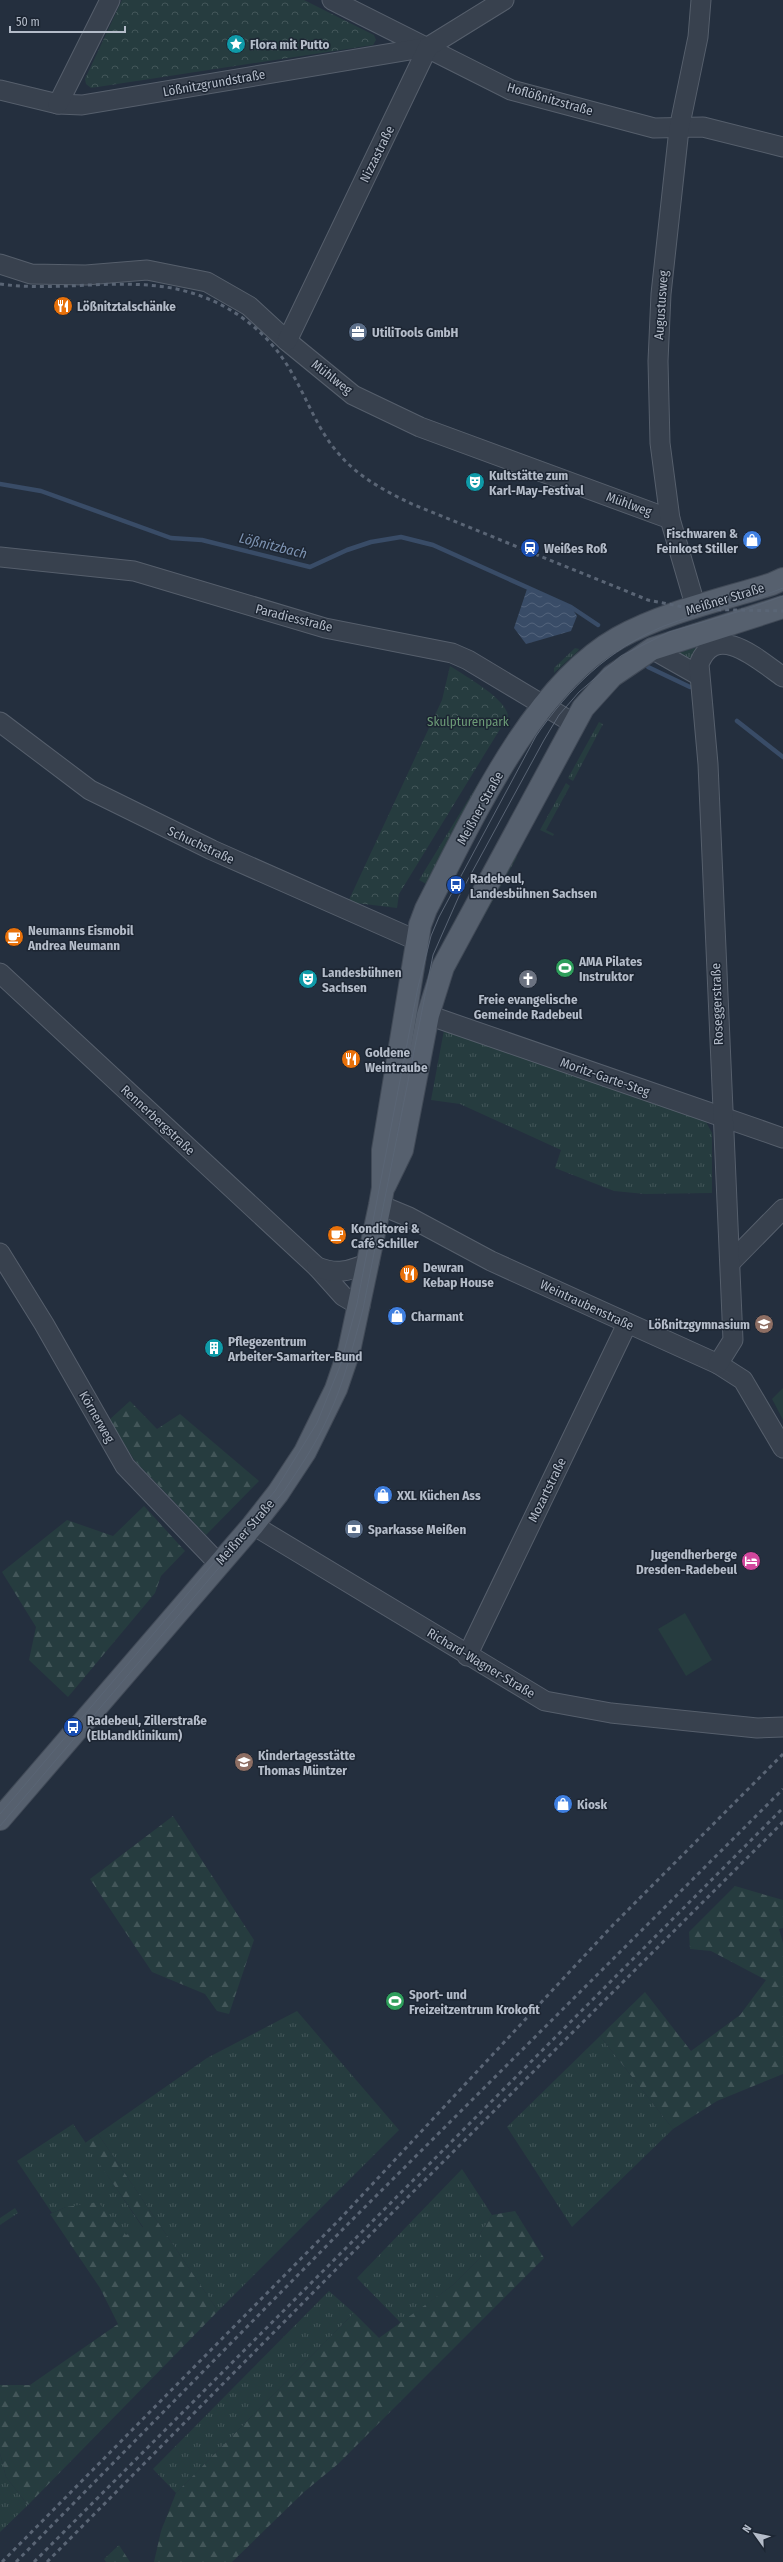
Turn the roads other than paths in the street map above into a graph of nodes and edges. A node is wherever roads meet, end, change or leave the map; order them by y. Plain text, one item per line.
1 (110, 0) edge
2 (332, 0) edge
3 (504, 0) edge
4 (702, 0) edge
5 (428, 47) junction
6 (0, 90) edge
7 (58, 104) junction
8 (680, 129) junction
9 (783, 147) edge
10 (0, 264) edge
11 (287, 341) junction
12 (670, 519) junction
13 (0, 557) edge
14 (783, 579) edge
15 (783, 607) edge
16 (696, 608) junction
17 (652, 649) junction
18 (698, 675) junction
19 (783, 677) edge
20 (543, 706) junction
21 (0, 722) edge
22 (573, 723) junction
23 (418, 941) junction
24 (0, 973) edge
25 (428, 1015) junction
26 (722, 1117) junction
27 (783, 1138) edge
28 (382, 1197) junction
29 (783, 1209) edge
30 (0, 1253) edge
31 (731, 1262) junction
32 (369, 1263) junction
33 (316, 1267) junction
34 (360, 1306) junction
35 (627, 1324) junction
36 (718, 1364) junction
37 (783, 1448) edge
38 (252, 1525) junction
39 (218, 1563) junction
40 (467, 1656) junction
41 (783, 1727) edge
42 (0, 1819) edge

1 - 7 street
2 - 5 street, Hoflößnitzstraße
3 - 5 street
4 - 8 street, Augustusweg
5 - 7 street, Lößnitzgrundstraße
5 - 8 street, Hoflößnitzstraße
5 - 11 street, Nizzastraße
6 - 7 street, Lößnitzgrundstraße
8 - 9 street, Hoflößnitzstraße
8 - 12 street, Augustusweg
10 - 11 street, Mühlweg
11 - 12 street, Mühlweg
12 - 16 street, Augustusweg
13 - 20 street, Paradiesstraße
14 - 16 main road, Meißner Straße
15 - 17 main road, Meißner Straße
16 - 20 main road, Meißner Straße
17 - 18 street
17 - 22 main road, Meißner Straße
18 - 19 street, Roseggerstraße
18 - 26 street, Roseggerstraße
20 - 22 street, Paradiesstraße
20 - 23 main road, Meißner Straße
21 - 23 street, Schuchstraße
22 - 25 main road, Meißner Straße
23 - 28 main road, Meißner Straße
24 - 33 street, Rennerbergstraße
25 - 26 street, Moritz-Garte-Steg
25 - 28 main road, Meißner Straße
26 - 27 street, Moritz-Garte-Steg
26 - 31 street, Roseggerstraße
28 - 32 main road, Meißner Straße
28 - 35 street, Weintraubenstraße
29 - 31 street
30 - 39 street, Körnerweg
31 - 36 street, Roseggerstraße
32 - 33 street, Rennerbergstraße
32 - 34 main road, Meißner Straße
33 - 34 street, Rennerbergstraße
34 - 38 main road, Meißner Straße
35 - 36 street, Weintraubenstraße
35 - 40 street, Mozartstraße
36 - 37 street, Weintraubenstraße
38 - 39 main road, Meißner Straße
38 - 40 street, Richard-Wagner-Straße
39 - 42 main road, Meißner Straße
40 - 41 street, Richard-Wagner-Straße

